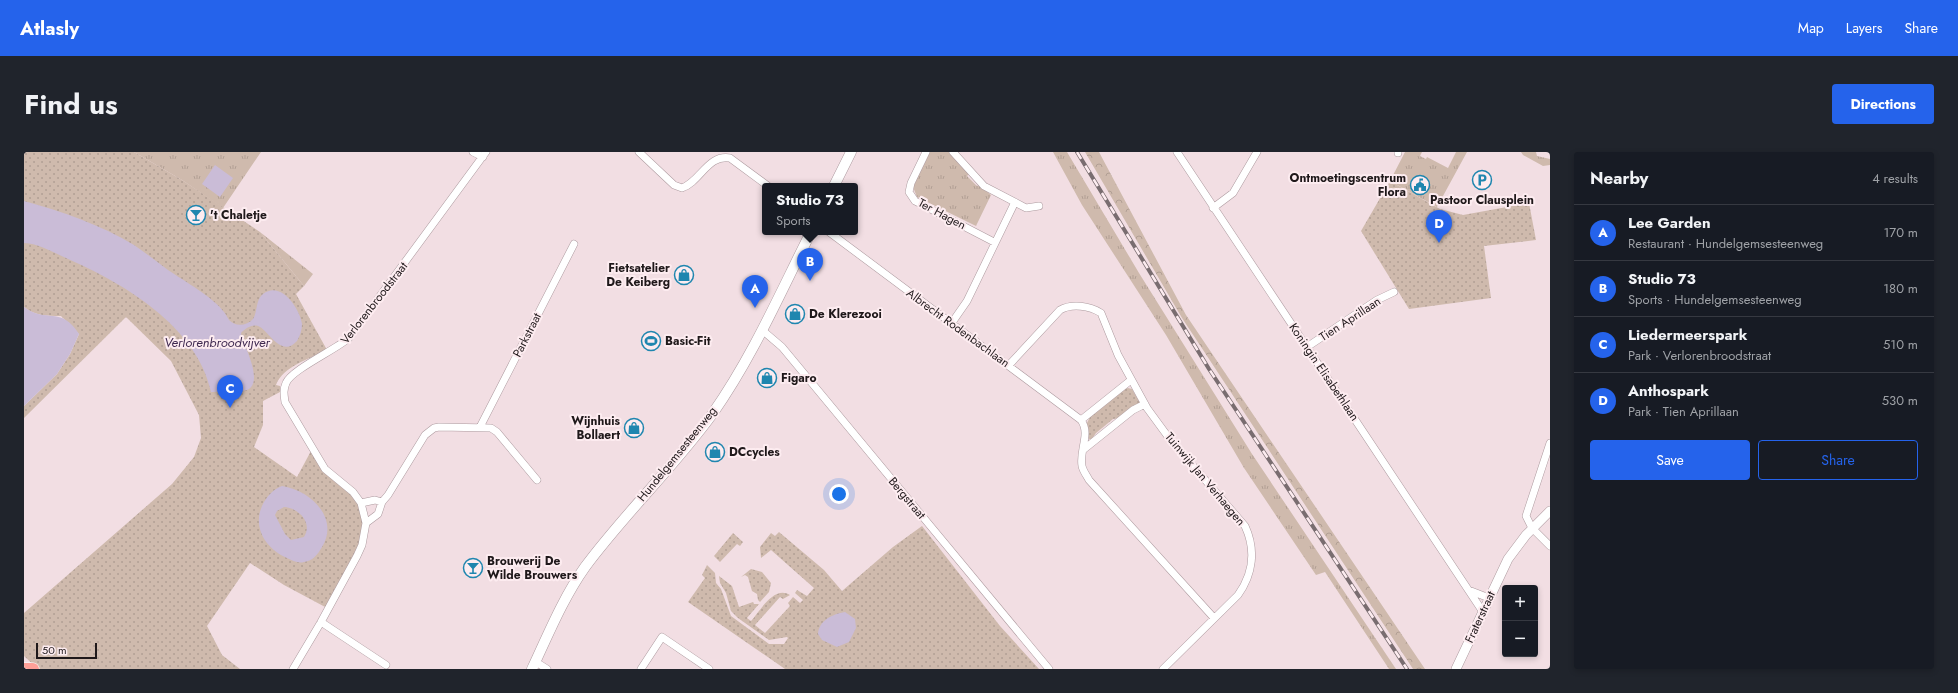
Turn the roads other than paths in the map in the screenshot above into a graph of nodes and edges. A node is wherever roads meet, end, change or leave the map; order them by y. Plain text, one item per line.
1 (473, 152) edge
2 (639, 152) edge
3 (851, 152) edge
4 (926, 152) edge
5 (953, 152) edge
6 (1176, 152) edge
7 (1257, 152) edge
8 (485, 155) edge
9 (764, 183) edge
10 (836, 183) edge
11 (1015, 202) junction
12 (1039, 206) dead end
13 (1214, 208) junction
14 (810, 235) edge
15 (833, 235) edge
16 (994, 242) junction
17 (574, 244) dead end
18 (1394, 292) dead end
19 (951, 324) junction
20 (762, 330) junction
21 (1307, 347) junction
22 (1009, 365) junction
23 (1131, 380) junction
24 (1145, 404) junction
25 (1083, 423) junction
26 (480, 427) junction
27 (1550, 443) edge
28 (1083, 450) junction
29 (537, 480) dead end
30 (382, 502) junction
31 (361, 503) junction
32 (1550, 511) edge
33 (366, 523) junction
34 (1532, 528) junction
35 (1550, 546) edge
36 (1471, 591) junction
37 (1489, 598) junction
38 (1483, 612) junction
39 (1214, 618) junction
40 (321, 622) junction
41 (386, 665) dead end
42 (534, 666) edge
43 (293, 669) edge
44 (547, 669) edge
45 (641, 669) edge
46 (709, 669) edge
47 (1049, 669) edge
48 (1163, 669) edge
49 (1456, 669) edge

1 - 8 street, Verlorenbroodstraat
2 - 9 street
3 - 10 main road
4 - 16 street, Ter Hagen
5 - 11 street
6 - 13 street, Koningin Elisabethlaan
7 - 13 street
8 - 31 street, Verlorenbroodstraat
11 - 12 street
11 - 16 street
13 - 21 street, Koningin Elisabethlaan
14 - 20 main road, Hundelgemsesteenweg
15 - 19 street, Albrecht Rodenbachlaan
16 - 19 street
17 - 26 street, Parkstraat
18 - 21 street, Tien Aprillaan
19 - 22 street, Albrecht Rodenbachlaan
20 - 42 main road, Hundelgemsesteenweg
20 - 47 street, Bergstraat
21 - 36 street, Koningin Elisabethlaan
22 - 23 street, Tuinwijk Jan Verhaegen
22 - 25 street, Albrecht Rodenbachlaan
23 - 24 street, Tuinwijk Jan Verhaegen
23 - 25 street
24 - 28 street
24 - 39 street, Tuinwijk Jan Verhaegen
25 - 28 street
26 - 29 street
26 - 30 street
27 - 34 street
28 - 39 street
30 - 31 street
30 - 33 street
31 - 33 street, Verlorenbroodstraat
32 - 34 street, Fraterstraat
33 - 40 street, Verlorenbroodstraat
34 - 35 street
34 - 37 street, Fraterstraat
36 - 37 street
36 - 38 street, Koningin Elisabethlaan
37 - 38 street, Fraterstraat
38 - 49 street, Fraterstraat
39 - 48 street, Tuinwijk Jan Verhaegen
40 - 41 street
40 - 43 street, Verlorenbroodstraat
42 - 44 street
45 - 46 street

